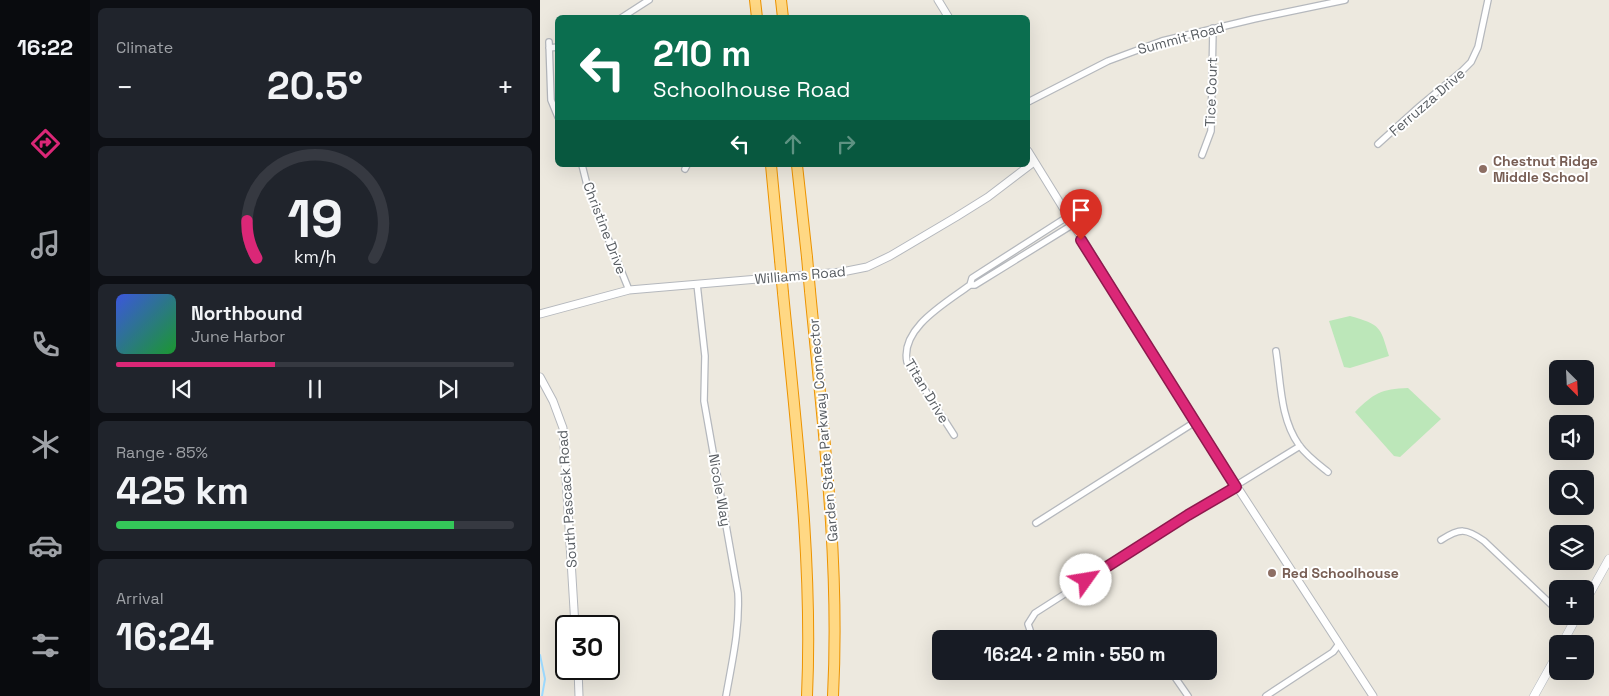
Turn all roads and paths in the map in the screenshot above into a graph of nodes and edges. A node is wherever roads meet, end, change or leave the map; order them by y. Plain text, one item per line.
1 (649, 0) edge
2 (755, 0) edge
3 (782, 0) edge
4 (938, 0) edge
5 (1341, 0) edge
6 (1488, 0) edge
7 (629, 15) edge
8 (757, 15) edge
9 (783, 15) edge
10 (947, 15) edge
11 (1213, 28) junction
12 (555, 46) edge
13 (1030, 101) edge
14 (555, 110) edge
15 (1378, 144) dead end
16 (1030, 155) edge
17 (1202, 155) dead end
18 (1034, 162) junction
19 (1030, 165) edge
20 (582, 167) edge
21 (771, 167) edge
22 (797, 167) edge
23 (1027, 167) edge
24 (1067, 217) junction
25 (1072, 225) junction
26 (697, 284) junction
27 (970, 284) junction
28 (629, 290) junction
29 (540, 314) edge
30 (1276, 351) dead end
31 (540, 377) edge
32 (1195, 422) junction
33 (954, 435) dead end
34 (1300, 446) junction
35 (1328, 472) dead end
36 (1236, 487) junction
37 (1036, 523) dead end
38 (1441, 540) dead end
39 (1609, 559) edge
40 (1594, 586) edge
41 (1549, 602) edge
42 (574, 615) edge
43 (1572, 625) edge
44 (1030, 630) edge
45 (1567, 635) edge
46 (1339, 644) junction
47 (1549, 669) edge
48 (578, 680) edge
49 (1177, 680) edge
50 (579, 696) edge
51 (726, 696) edge
52 (807, 696) edge
53 (833, 696) edge
54 (1188, 696) edge
55 (1266, 696) edge
56 (1373, 696) edge
57 (1534, 696) edge

1 - 7 street
2 - 8 highway
3 - 9 highway
4 - 10 street
5 - 11 street, Summit Road
6 - 15 street, Ferruzza Drive
11 - 13 street, Summit Road
11 - 17 street, Tice Court
12 - 14 street
16 - 18 street
18 - 19 street, Williams Road
18 - 24 street
20 - 28 street, Christine Drive
21 - 52 highway, Garden State Parkway Connector, bridge
22 - 53 highway, Garden State Parkway Connector, bridge
23 - 26 street, Williams Road
24 - 25 street
24 - 27 street, Titan Drive
25 - 27 street, Titan Drive
25 - 32 street
26 - 28 street, Williams Road
26 - 51 street, Nicole Way
27 - 33 street, Titan Drive
28 - 29 street, Williams Road
30 - 34 street
31 - 42 street, South Pascack Road
32 - 36 street
32 - 37 street
34 - 35 street
34 - 36 street
36 - 44 street
36 - 46 street
38 - 41 street
39 - 40 main road
43 - 45 main road
46 - 55 street
46 - 56 street
47 - 57 main road
48 - 50 street
49 - 54 street

